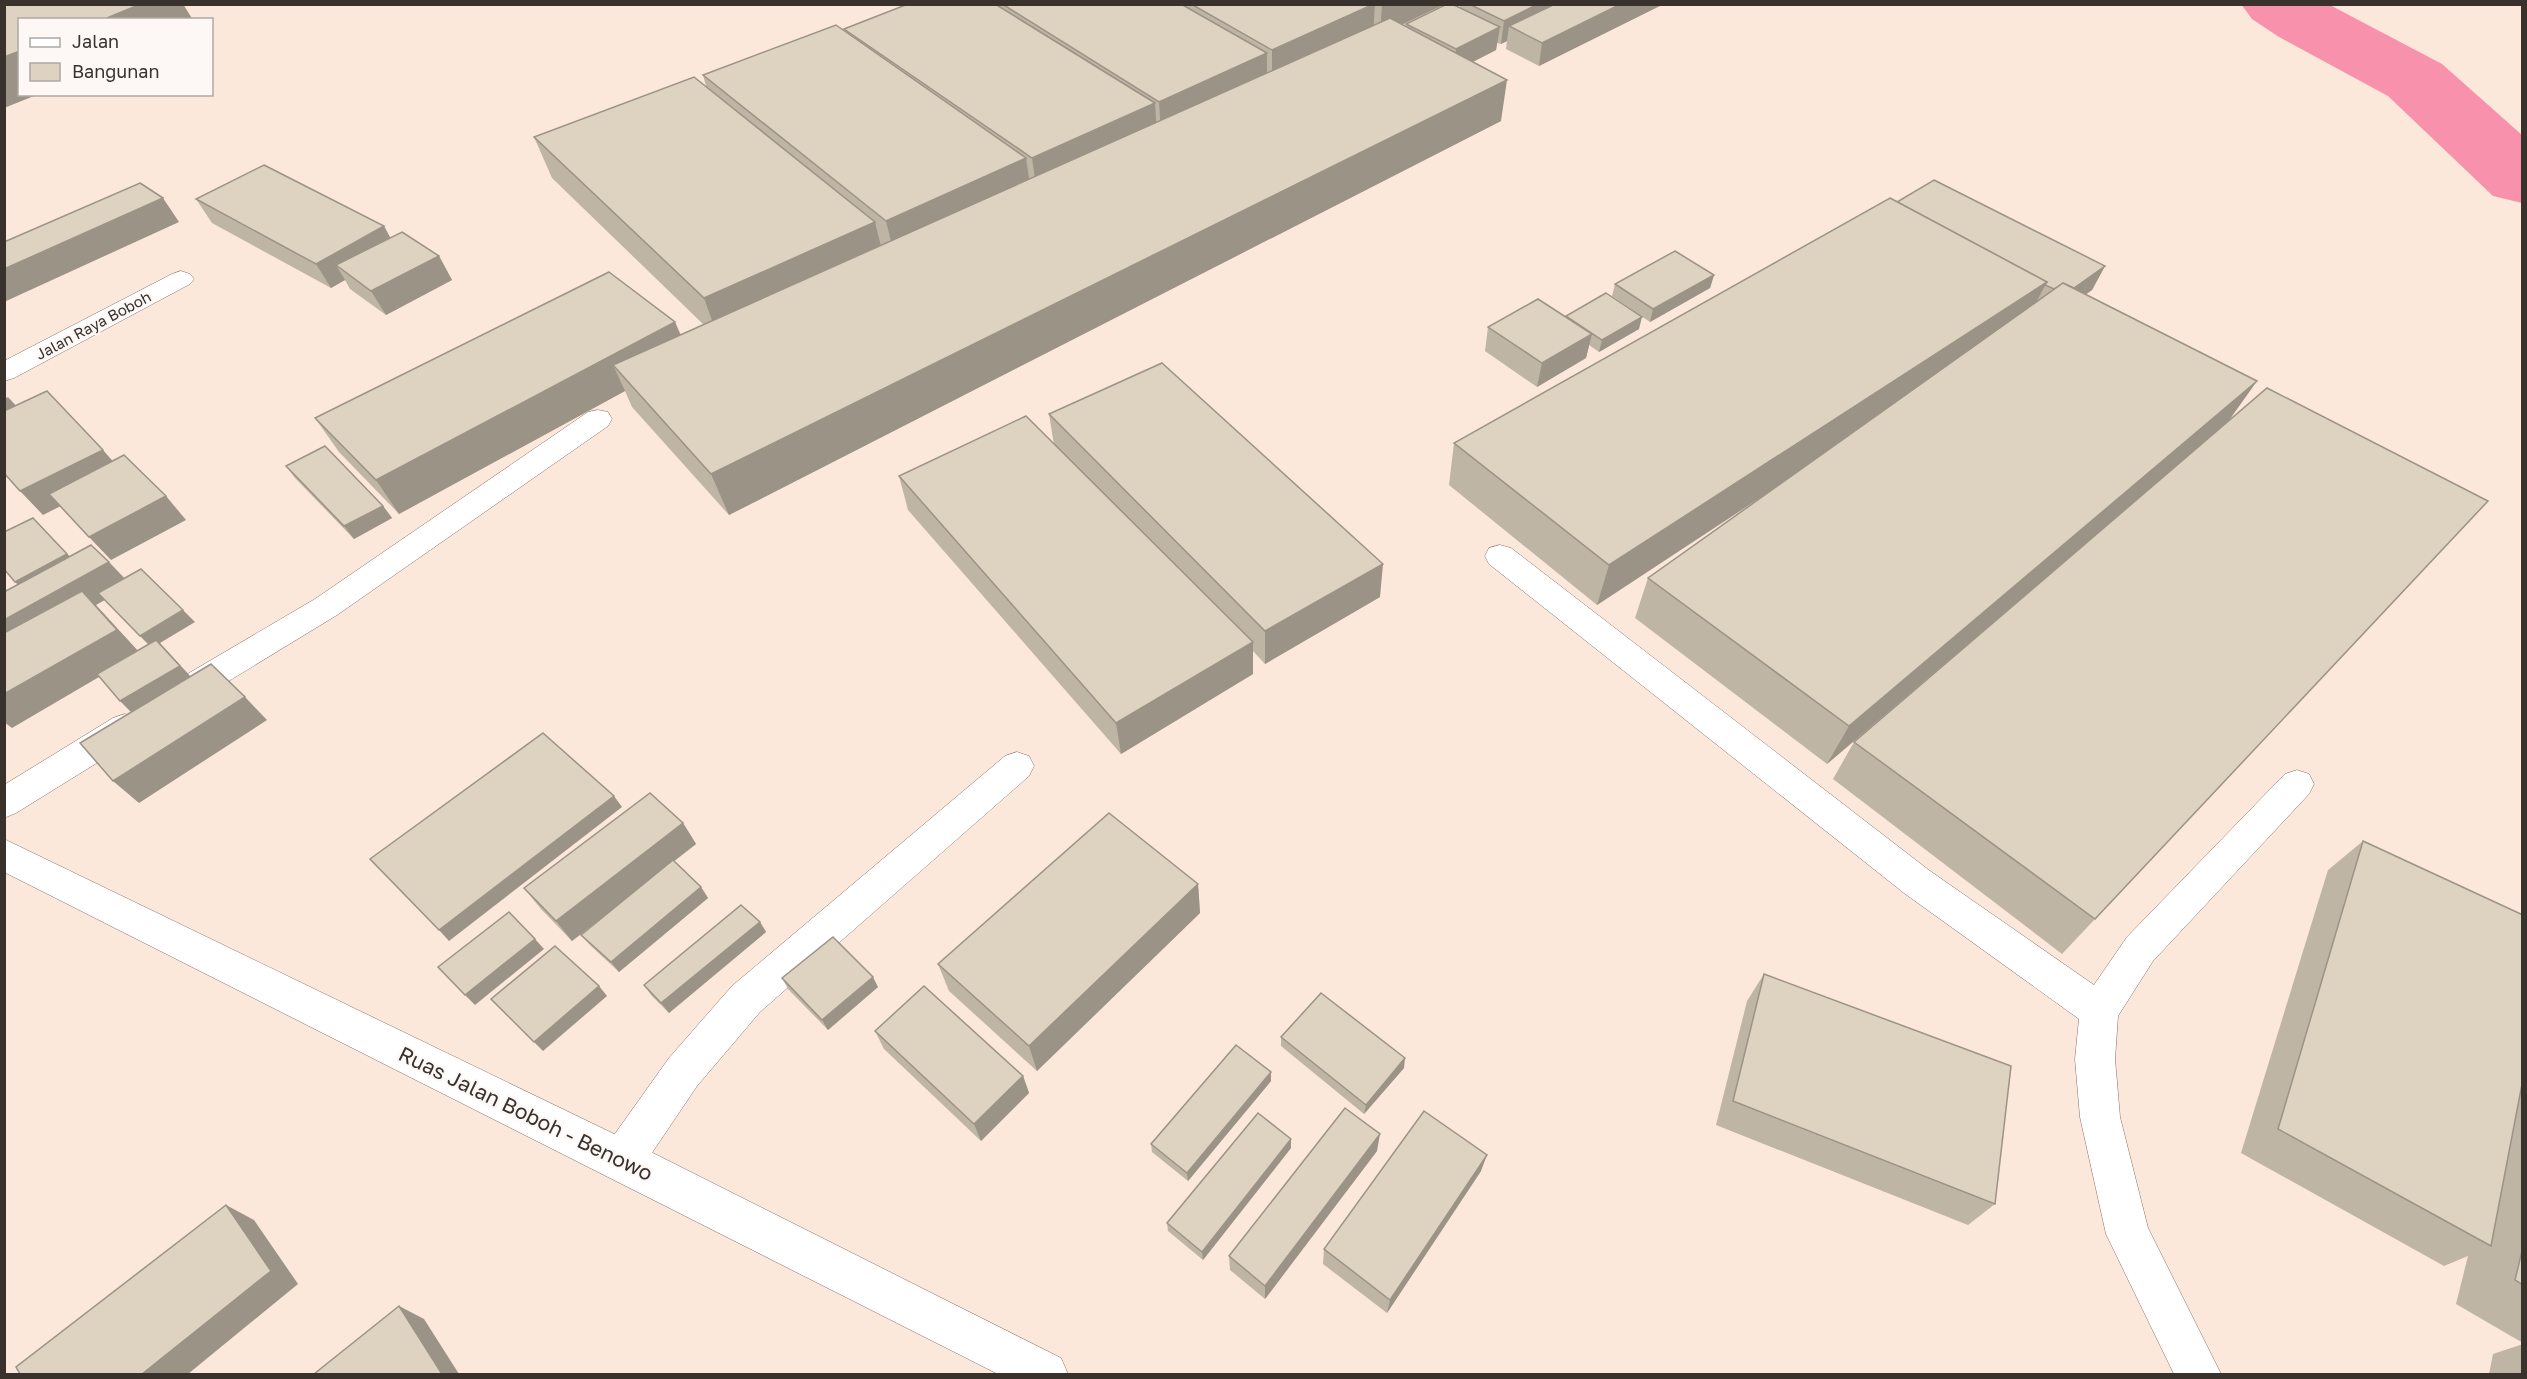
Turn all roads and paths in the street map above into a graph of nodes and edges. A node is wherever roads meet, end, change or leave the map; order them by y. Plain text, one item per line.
1 (181, 279) dead end
2 (4, 372) edge
3 (598, 419) dead end
4 (1500, 556) dead end
5 (1017, 766) dead end
6 (2297, 784) dead end
7 (4, 803) edge
8 (4, 854) edge
9 (2099, 1011) junction
10 (622, 1160) junction
11 (1045, 1374) edge
12 (2198, 1374) edge

1 - 2 main road, Jalan Raya Boboh
3 - 7 main road
4 - 9 main road
5 - 10 main road
6 - 9 main road
8 - 10 main road, Ruas Jalan Boboh - Benowo
9 - 12 main road
10 - 11 main road, Ruas Jalan Boboh - Benowo

